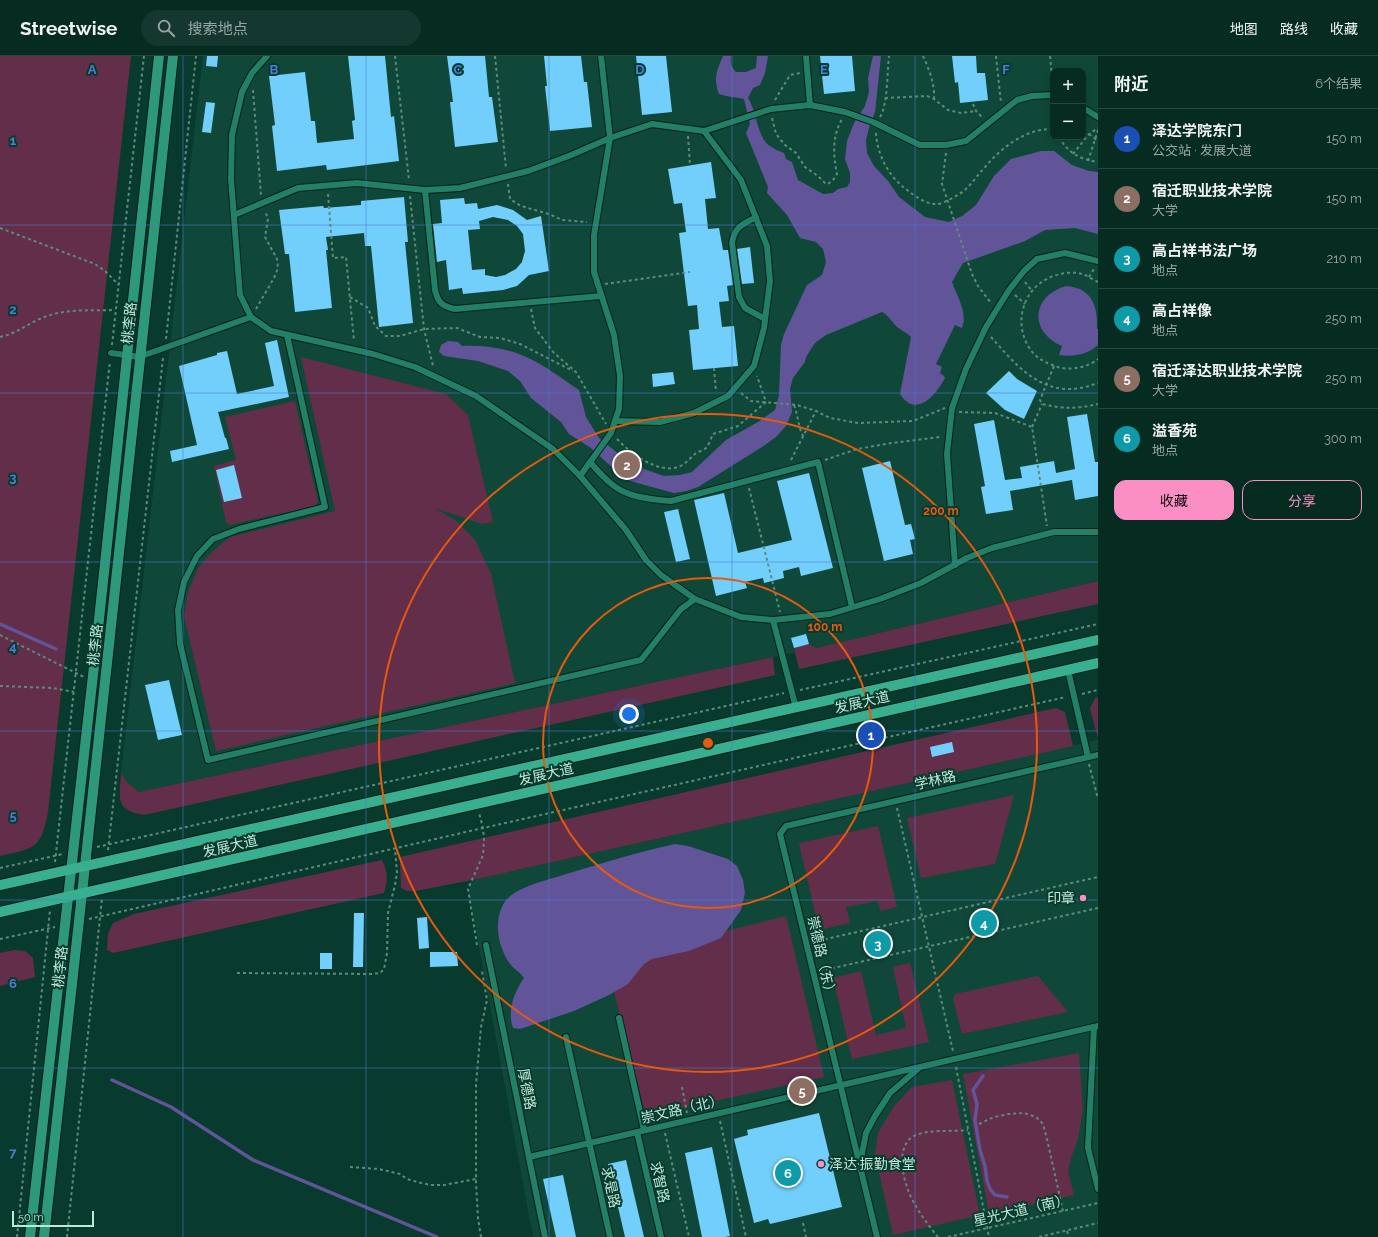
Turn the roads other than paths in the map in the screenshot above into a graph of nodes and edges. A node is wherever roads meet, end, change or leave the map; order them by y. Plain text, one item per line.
1 (159, 56) edge
2 (173, 56) edge
3 (267, 56) edge
4 (601, 56) edge
5 (806, 56) edge
6 (1050, 95) edge
7 (810, 105) junction
8 (1086, 110) edge
9 (1098, 116) edge
10 (704, 131) junction
11 (610, 138) junction
12 (425, 190) junction
13 (234, 215) junction
14 (756, 217) junction
15 (1098, 261) edge
16 (601, 296) junction
17 (251, 317) junction
18 (765, 319) junction
19 (287, 335) junction
20 (111, 353) road end
21 (126, 355) junction
22 (140, 357) junction
23 (615, 421) junction
24 (590, 462) junction
25 (580, 476) junction
26 (1098, 532) edge
27 (955, 565) junction
28 (694, 599) junction
29 (852, 607) junction
30 (773, 620) junction
31 (1098, 640) edge
32 (1098, 663) edge
33 (1068, 670) junction
34 (796, 708) junction
35 (1098, 755) edge
36 (1088, 757) junction
37 (780, 834) joint
38 (85, 866) junction
39 (71, 870) junction
40 (0, 886) edge
41 (82, 894) junction
42 (68, 897) junction
43 (0, 912) edge
44 (486, 945) dead end
45 (619, 1018) dead end
46 (1096, 1026) edge
47 (566, 1037) dead end
48 (920, 1067) junction
49 (840, 1085) junction
50 (644, 1130) junction
51 (637, 1132) junction
52 (589, 1143) junction
53 (529, 1157) junction
54 (860, 1166) junction
55 (1098, 1189) edge
56 (30, 1237) edge
57 (44, 1237) edge
58 (545, 1237) edge
59 (610, 1237) edge
60 (661, 1237) edge
61 (877, 1237) edge

1 - 21 main road, 桃李路
2 - 22 main road, 桃李路
3 - 13 lane
4 - 11 lane
5 - 7 lane
6 - 7 lane
7 - 10 lane
8 - 9 lane
10 - 11 lane
10 - 14 lane
11 - 12 lane
11 - 16 lane
12 - 13 lane
12 - 16 lane
13 - 17 lane
14 - 18 lane
14 - 18 lane
15 - 27 lane
16 - 23 lane
17 - 19 lane
17 - 22 lane
18 - 23 lane
19 - 25 lane
19 - 28 lane
20 - 21 lane
21 - 22 lane
21 - 39 main road, 桃李路
22 - 38 main road, 桃李路
23 - 24 lane
24 - 25 lane
24 - 29 lane
25 - 28 lane
26 - 27 lane
27 - 29 lane
28 - 30 lane
29 - 30 lane
30 - 34 lane
31 - 34 main road, 发展大道
32 - 33 main road, 发展大道
33 - 36 lane
33 - 41 main road, 发展大道
34 - 38 main road, 发展大道
35 - 36 lane, 学林路
36 - 37 lane, 学林路
37 - 49 lane, 崇德路（东）
38 - 39 main road, 发展大道
38 - 41 main road, 桃李路
39 - 40 main road, 发展大道
39 - 42 main road, 桃李路
41 - 42 main road, 发展大道
41 - 57 main road, 桃李路
42 - 43 main road, 发展大道
42 - 56 main road, 桃李路
44 - 53 lane, 厚德路
45 - 50 lane
46 - 48 lane, 崇文路（北）
46 - 55 lane
47 - 52 lane, 求是路
48 - 49 lane, 崇文路（北）
48 - 54 lane
49 - 50 lane, 崇文路（北）
49 - 54 lane, 崇德路（东）
50 - 51 lane, 崇文路（北）
51 - 52 lane, 崇文路（北）
51 - 60 lane, 求智路
52 - 53 lane, 崇文路（北）
52 - 59 lane, 求是路
53 - 58 lane, 厚德路
54 - 61 lane, 崇德路（东）

